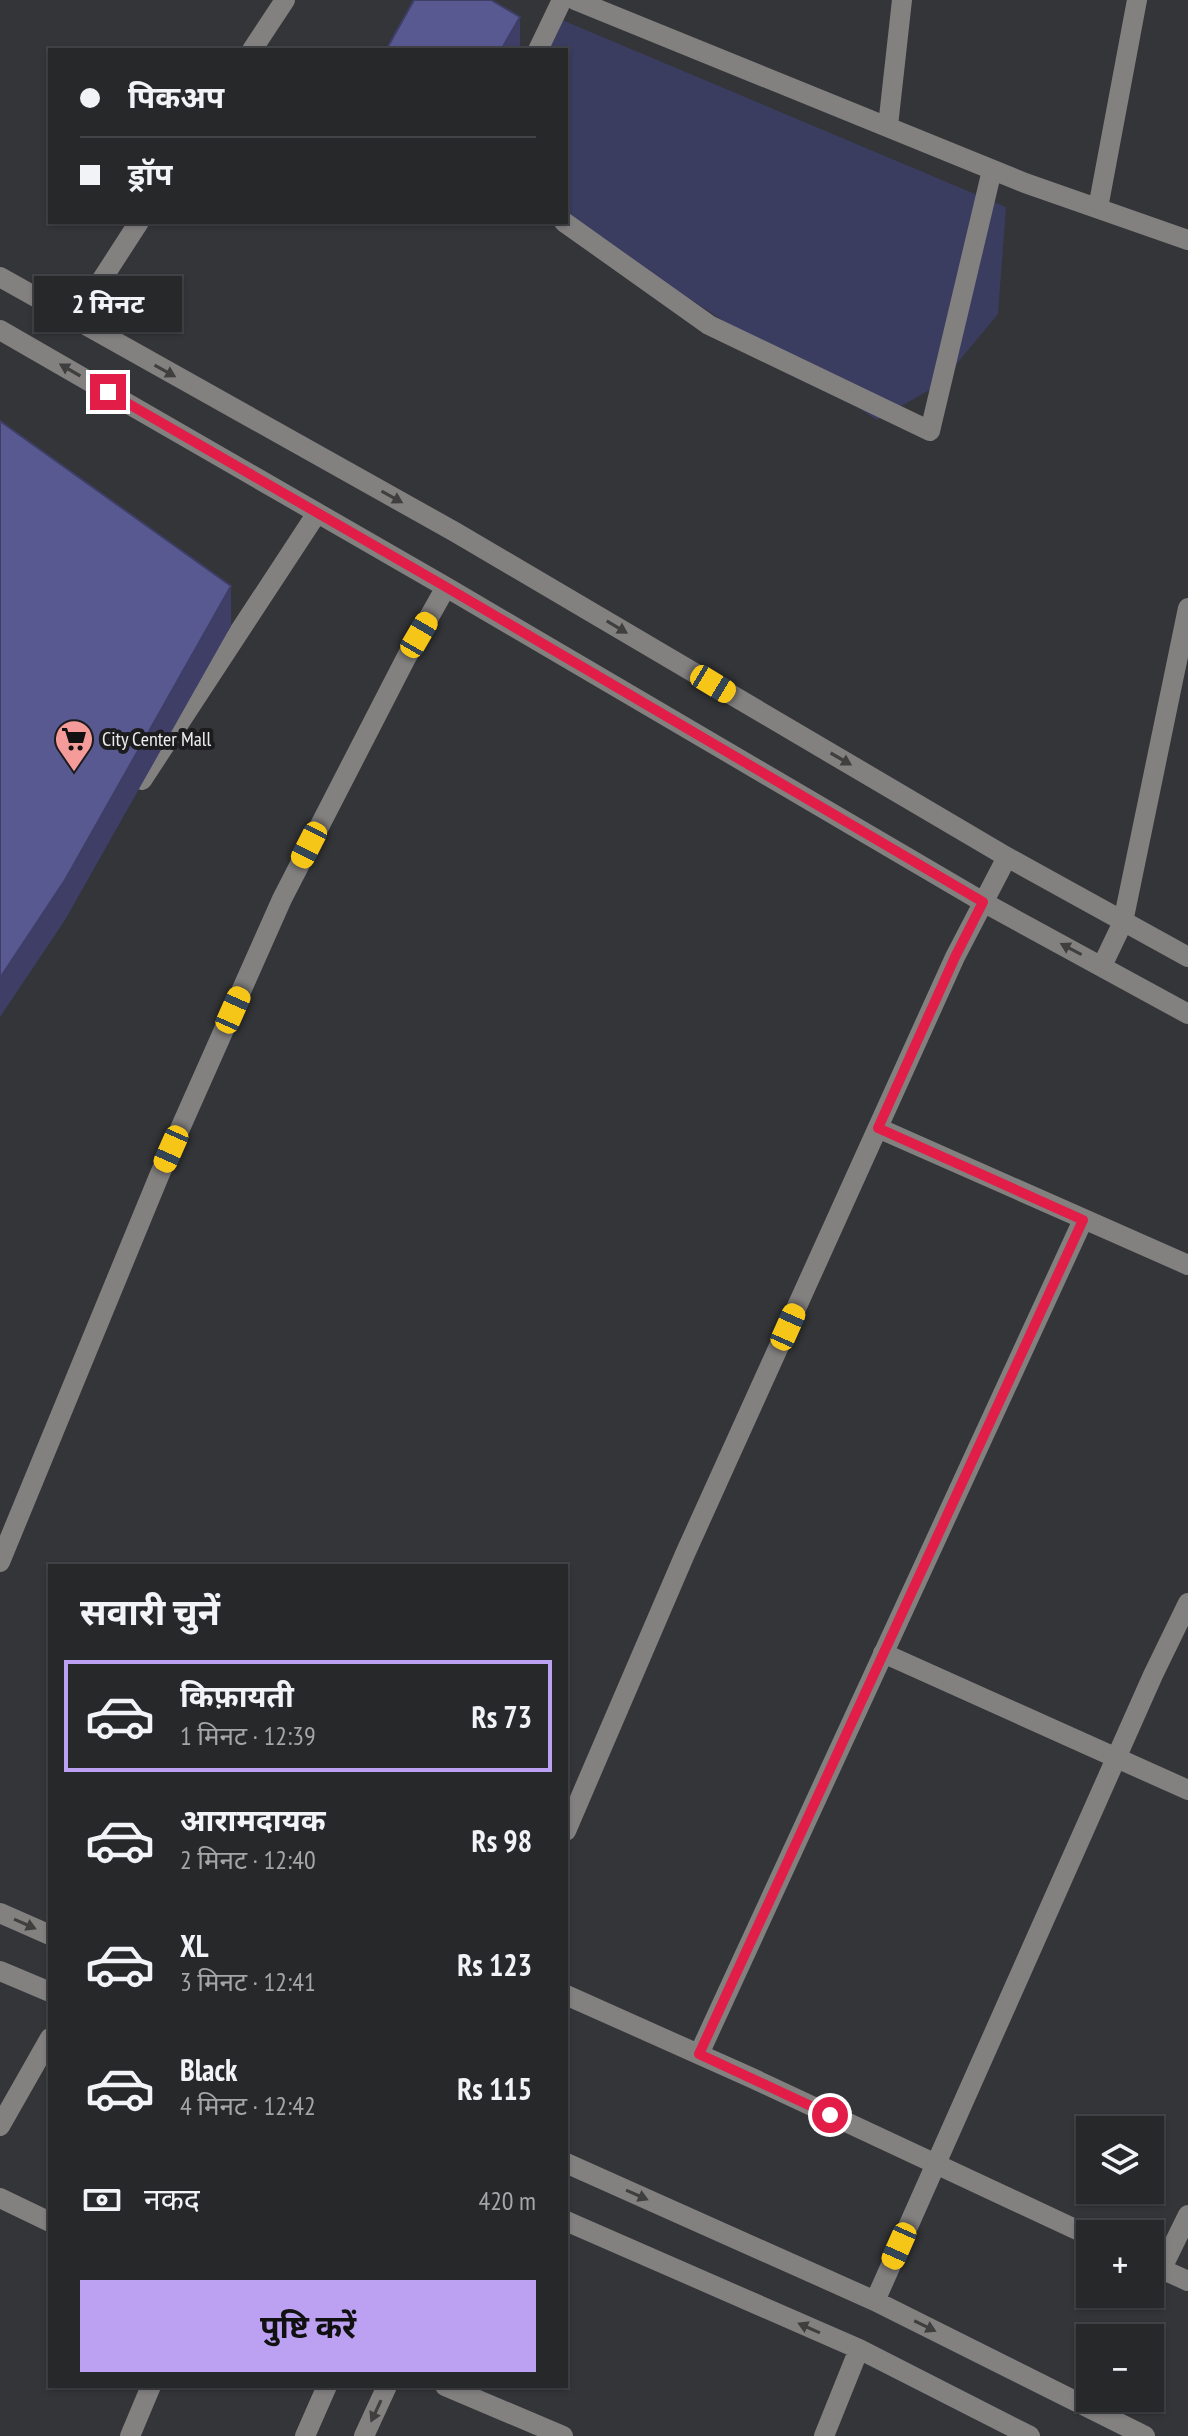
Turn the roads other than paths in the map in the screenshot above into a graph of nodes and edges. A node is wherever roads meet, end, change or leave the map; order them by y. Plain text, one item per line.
1 (285, 0) edge
2 (562, 0) edge
3 (575, 0) edge
4 (902, 0) edge
5 (1137, 0) edge
6 (253, 48) edge
7 (539, 48) edge
8 (888, 126) junction
9 (992, 170) junction
10 (1098, 208) junction
11 (138, 224) edge
12 (567, 224) edge
13 (1188, 240) edge
14 (0, 277) edge
15 (75, 321) junction
16 (0, 330) edge
17 (317, 513) junction
18 (446, 587) junction
19 (1188, 608) edge
20 (128, 801) edge
21 (1007, 857) junction
22 (983, 902) junction
23 (1123, 922) junction
24 (1188, 957) edge
25 (1102, 966) junction
26 (1188, 1014) edge
27 (878, 1128) junction
28 (1083, 1220) junction
29 (1188, 1265) edge
30 (0, 1562) edge
31 (1188, 1603) edge
32 (883, 1653) junction
33 (1116, 1758) junction
34 (1188, 1790) edge
35 (568, 1826) edge
36 (0, 1913) edge
37 (48, 1934) edge
38 (0, 1971) edge
39 (48, 1991) edge
40 (568, 1996) edge
41 (48, 2042) edge
42 (699, 2054) junction
43 (0, 2126) edge
44 (568, 2164) edge
45 (935, 2164) junction
46 (0, 2198) edge
47 (1188, 2215) edge
48 (48, 2221) edge
49 (568, 2222) edge
50 (1076, 2229) edge
51 (1164, 2254) edge
52 (1164, 2270) edge
53 (1188, 2281) edge
54 (875, 2301) junction
55 (859, 2349) junction
56 (150, 2388) edge
57 (326, 2388) edge
58 (386, 2388) edge
59 (449, 2388) edge
60 (540, 2432) edge
61 (130, 2436) edge
62 (305, 2436) edge
63 (364, 2436) edge
64 (563, 2436) edge
65 (824, 2436) edge
66 (1030, 2436) edge
67 (1145, 2436) edge

1 - 6 street
2 - 7 street
3 - 8 street
4 - 8 street
5 - 10 street
8 - 9 street
9 - 10 street
9 - 12 street
10 - 13 street
11 - 15 street
14 - 15 street
15 -> 21 street
17 -> 16 street
17 - 18 street
17 - 20 street
18 - 22 street
18 - 30 street
19 - 23 street
21 - 22 street
21 - 23 street
25 -> 22 street
22 - 27 street
23 - 24 street
23 - 25 street
25 - 26 street
27 - 28 street
27 - 35 street
28 - 29 street
28 - 32 street
31 - 33 street
32 - 33 street
32 - 42 street
33 - 34 street
33 - 45 street
36 -> 37 street
38 - 39 street
40 - 42 street
41 - 43 street
42 - 45 street
44 -> 54 street
45 - 50 street
45 - 54 street
46 - 48 street
47 - 51 street
55 -> 49 street
52 - 53 street
54 -> 67 street
55 - 65 street
55 - 66 street
56 - 61 street
57 - 62 street
58 -> 63 street
59 - 60 street
60 - 64 street

